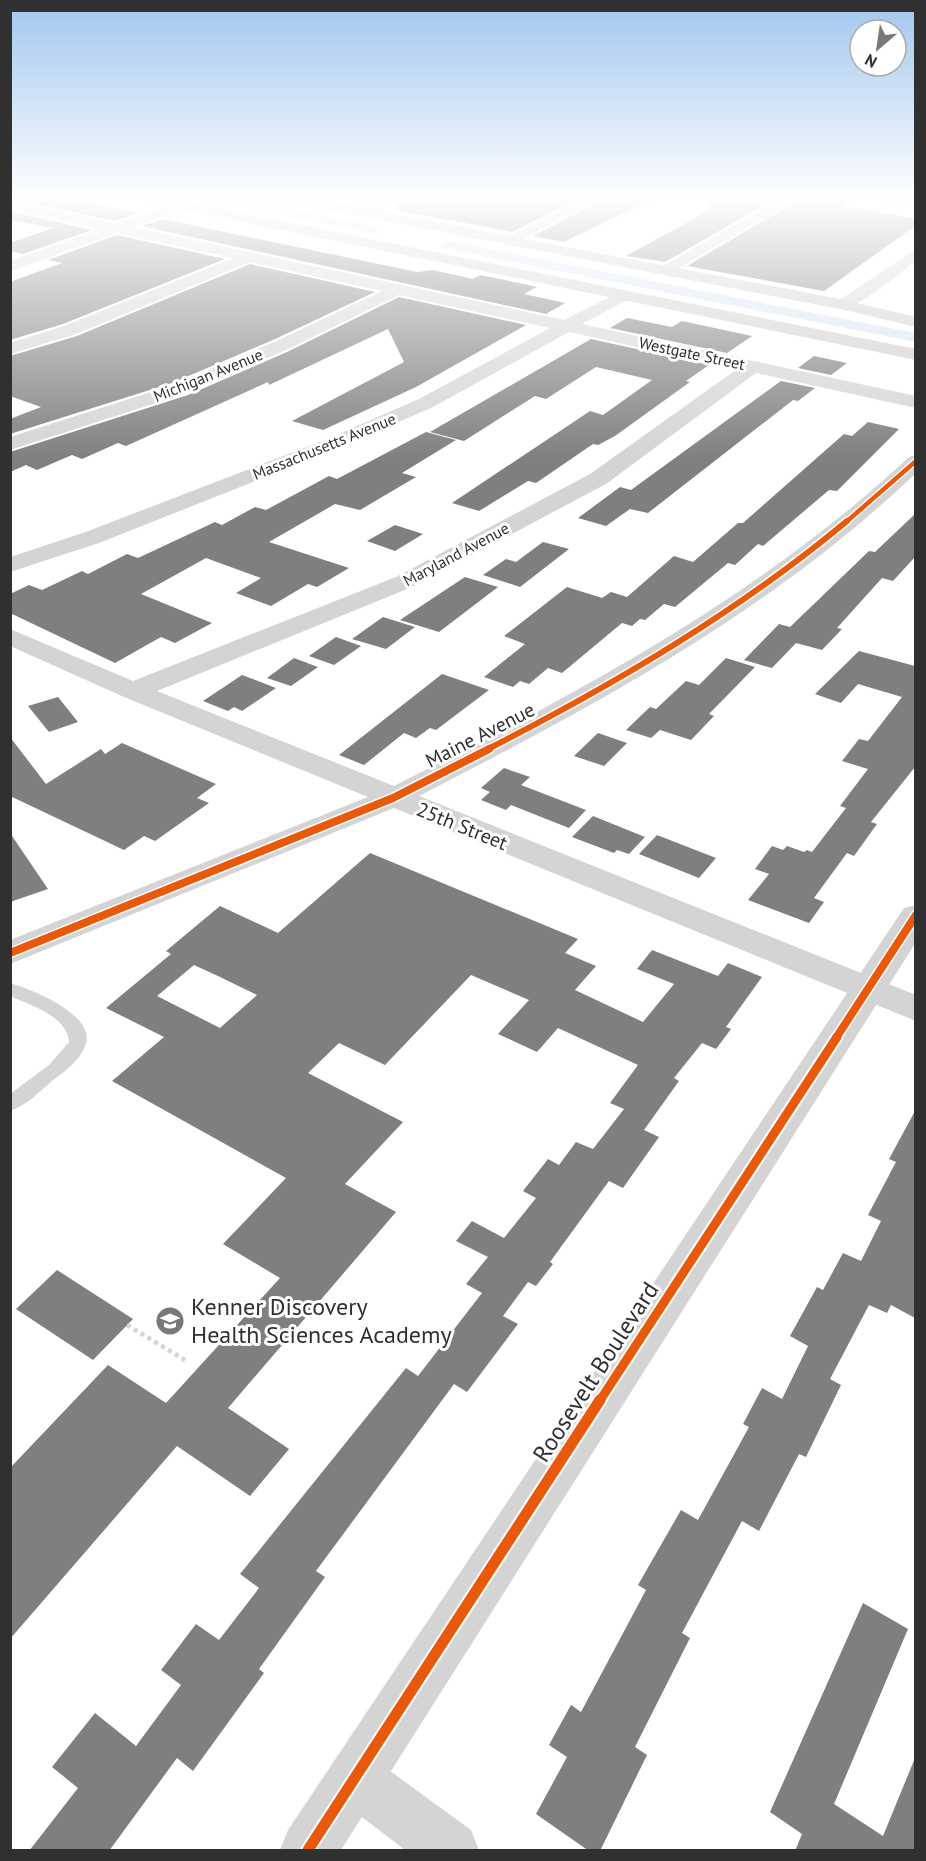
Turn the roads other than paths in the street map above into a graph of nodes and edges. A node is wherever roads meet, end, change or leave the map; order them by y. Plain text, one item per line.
1 (178, 286) edge
2 (383, 286) edge
3 (576, 286) edge
4 (746, 286) edge
5 (871, 286) edge
6 (398, 289) junction
7 (622, 295) junction
8 (840, 304) junction
9 (915, 322) edge
10 (565, 326) junction
11 (10, 349) edge
12 (915, 355) edge
13 (753, 366) junction
14 (915, 402) edge
15 (10, 444) edge
16 (915, 461) edge
17 (10, 565) edge
18 (10, 636) edge
19 (133, 691) junction
20 (393, 798) junction
21 (915, 915) edge
22 (10, 952) edge
23 (10, 989) edge
24 (867, 989) junction
25 (915, 1009) edge
26 (10, 1104) edge
27 (356, 1779) junction
28 (308, 1851) edge
29 (451, 1851) edge

1 - 11 street
2 - 6 street, Westgate Street
3 - 7 main road
4 - 8 main road
5 - 8 street
6 - 10 street, Westgate Street
6 - 15 street, Michigan Avenue
7 - 10 street, Massachusetts Avenue
7 - 12 main road
8 - 9 main road
10 - 13 street, Westgate Street
10 - 17 street, Massachusetts Avenue
13 - 14 street, Westgate Street
13 - 19 street, Maryland Avenue
16 - 20 street, Maine Avenue
18 - 19 street, 25th Street
19 - 20 street, 25th Street
20 - 22 street, Maine Avenue
20 - 24 street, 25th Street
21 - 24 street, Roosevelt Boulevard
23 - 26 lane
24 - 25 street, 25th Street
24 - 27 street, Roosevelt Boulevard
27 - 28 street, Roosevelt Boulevard
27 - 29 street

